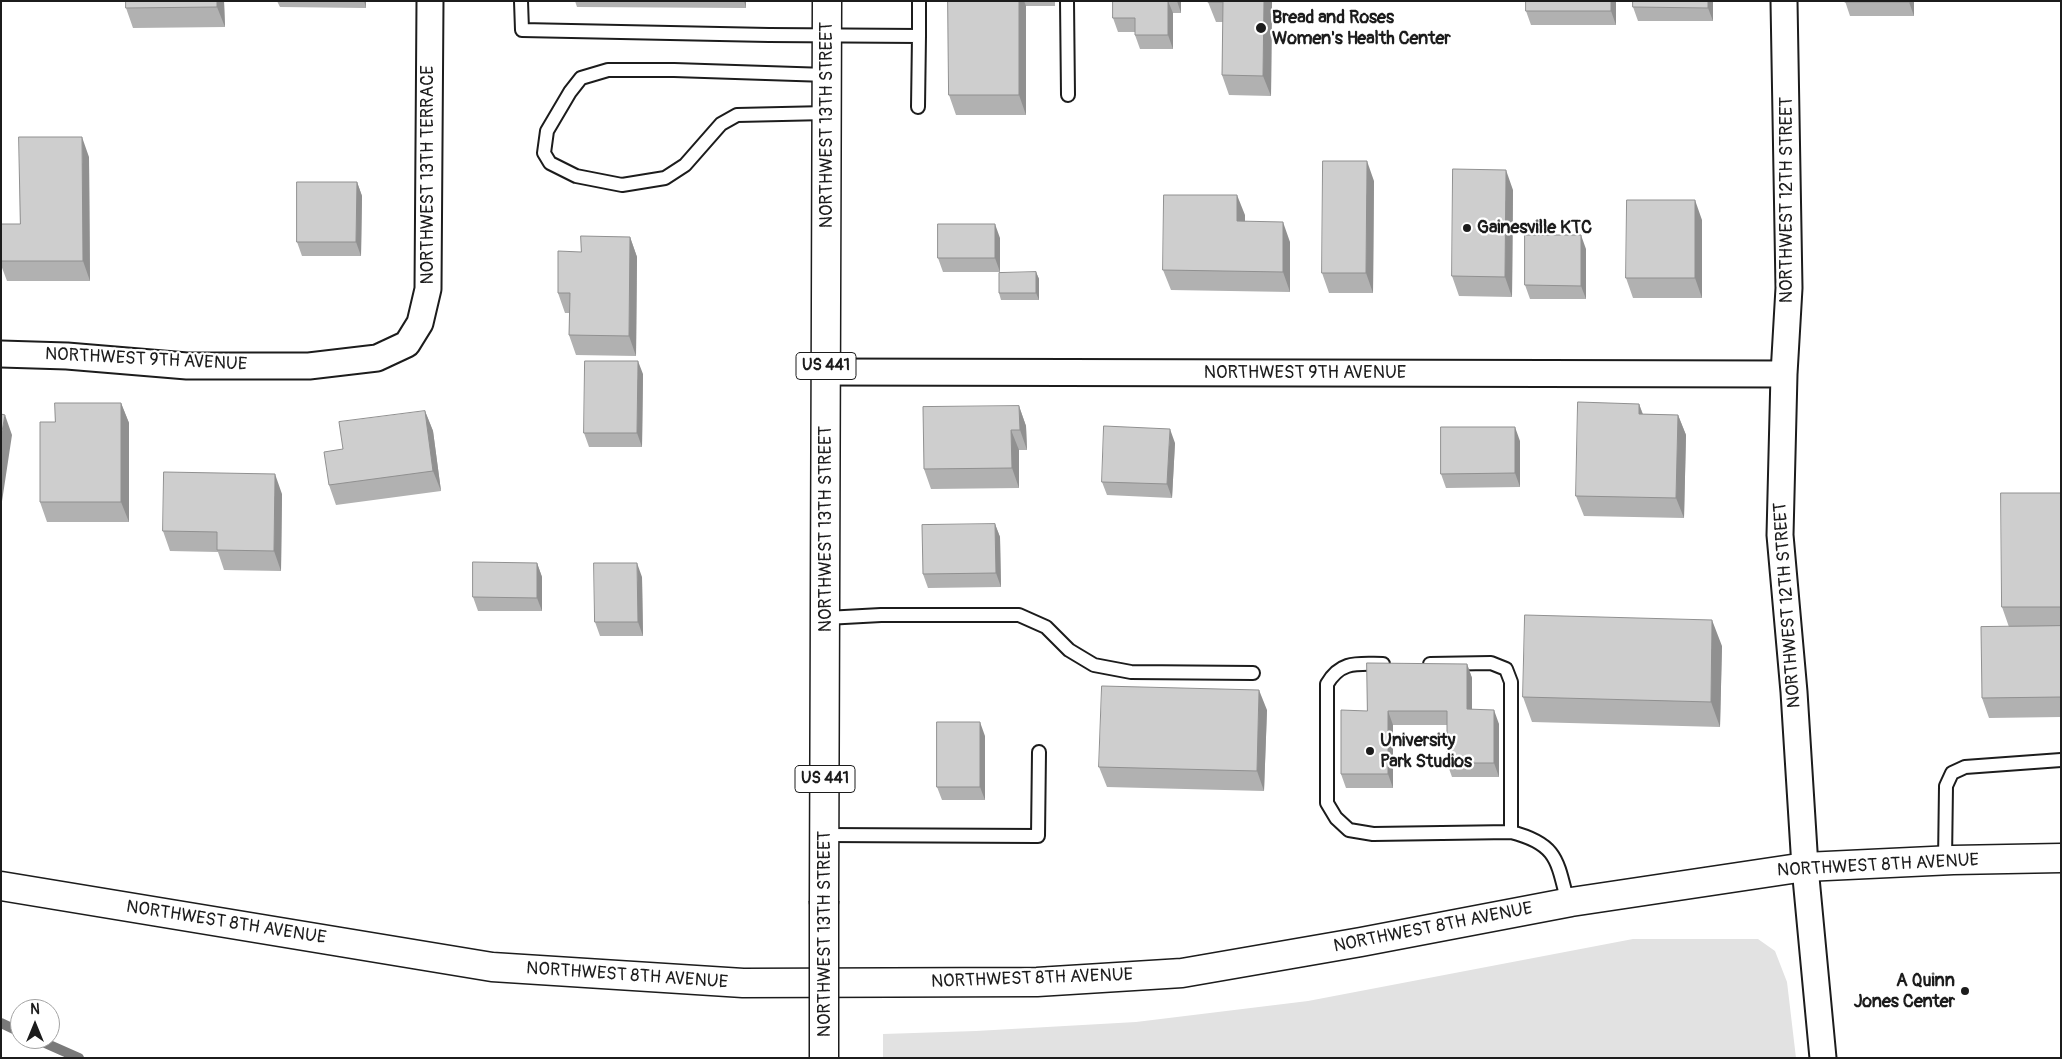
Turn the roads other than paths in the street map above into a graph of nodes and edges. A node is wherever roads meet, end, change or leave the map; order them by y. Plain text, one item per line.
1 (430, 1) edge
2 (521, 1) edge
3 (827, 1) edge
4 (919, 1) edge
5 (1067, 1) edge
6 (1784, 1) edge
7 (827, 35) junction
8 (919, 36) junction
9 (827, 75) junction
10 (1068, 96) dead end
11 (918, 107) dead end
12 (827, 113) junction
13 (407, 344) joint
14 (1, 354) edge
15 (826, 372) junction
16 (1784, 374) junction
17 (826, 618) junction
18 (1396, 664) edge
19 (1415, 664) edge
20 (1253, 673) dead end
21 (1038, 752) dead end
22 (2061, 760) edge
23 (1511, 832) junction
24 (825, 835) junction
25 (2061, 858) edge
26 (1945, 861) junction
27 (1805, 867) junction
28 (1, 886) edge
29 (1568, 903) junction
30 (824, 1058) edge
31 (1823, 1058) edge

1 - 13 street, NORTHWEST 13TH TERRACE
2 - 7 lane
3 - 7 street, NORTHWEST 13TH STREET / US 441
4 - 8 lane
5 - 10 lane
6 - 16 street, NORTHWEST 12TH STREET
7 - 8 lane
7 - 9 street, NORTHWEST 13TH STREET / US 441
8 - 11 lane
9 - 12 street, NORTHWEST 13TH STREET / US 441
9 - 12 lane
12 - 15 street, NORTHWEST 13TH STREET / US 441
13 - 14 street, NORTHWEST 9TH AVENUE
15 - 16 street, NORTHWEST 9TH AVENUE
15 - 17 street, NORTHWEST 13TH STREET / US 441
16 - 27 street, NORTHWEST 12TH STREET
17 - 20 lane
17 - 24 street, NORTHWEST 13TH STREET / US 441
18 - 23 lane
19 - 23 lane
21 - 24 lane
22 - 26 lane
23 - 29 lane
24 - 30 street, NORTHWEST 13TH STREET / US 441, bridge
25 - 26 street, NORTHWEST 8TH AVENUE
26 - 27 street, NORTHWEST 8TH AVENUE
27 - 29 street, NORTHWEST 8TH AVENUE
27 - 31 street, NORTHWEST 12TH STREET
28 - 29 street, NORTHWEST 8TH AVENUE

